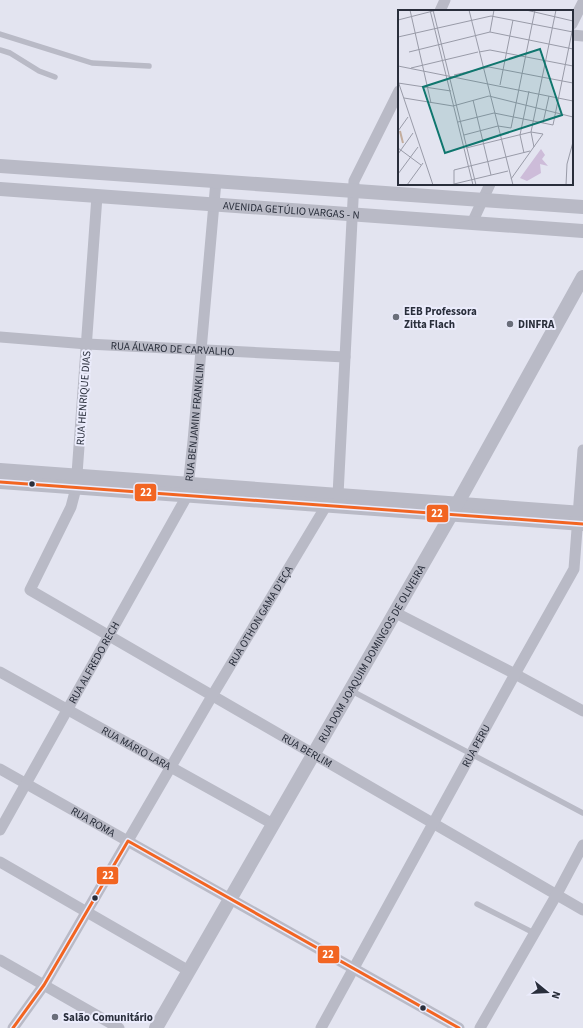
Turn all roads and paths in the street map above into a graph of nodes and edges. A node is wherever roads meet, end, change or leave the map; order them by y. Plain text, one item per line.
1 (445, 0) edge
2 (583, 2) edge
3 (440, 10) edge
4 (573, 22) edge
5 (0, 34) edge
6 (573, 35) edge
7 (583, 36) edge
8 (0, 50) edge
9 (149, 66) dead end
10 (56, 77) dead end
11 (398, 93) edge
12 (0, 166) edge
13 (216, 181) junction
14 (490, 185) edge
15 (0, 189) edge
16 (353, 191) junction
17 (97, 196) junction
18 (482, 200) junction
19 (214, 204) junction
20 (583, 207) edge
21 (352, 214) junction
22 (472, 223) junction
23 (583, 231) edge
24 (583, 277) edge
25 (0, 337) edge
26 (86, 344) junction
27 (200, 349) junction
28 (345, 358) junction
29 (583, 450) edge
30 (0, 470) edge
31 (20, 478) junction
32 (0, 482) edge
33 (77, 482) junction
34 (188, 490) junction
35 (338, 495) junction
36 (388, 504) junction
37 (326, 506) junction
38 (455, 509) junction
39 (581, 518) edge
40 (30, 590) joint
41 (394, 612) junction
42 (108, 635) junction
43 (0, 672) edge
44 (515, 674) junction
45 (350, 690) junction
46 (212, 696) junction
47 (67, 709) junction
48 (583, 711) edge
49 (473, 753) junction
50 (313, 754) junction
51 (171, 767) junction
52 (0, 769) edge
53 (26, 784) junction
54 (583, 813) edge
55 (273, 824) junction
56 (434, 824) junction
57 (0, 830) edge
58 (128, 841) junction
59 (583, 845) edge
60 (0, 862) edge
61 (557, 894) junction
62 (230, 899) junction
63 (477, 904) dead end
64 (583, 910) edge
65 (86, 912) junction
66 (534, 934) junction
67 (0, 960) edge
68 (354, 969) junction
69 (189, 971) junction
70 (44, 985) junction
71 (13, 1028) edge
72 (119, 1028) edge
73 (156, 1028) edge
74 (321, 1028) edge
75 (459, 1028) edge
76 (480, 1028) edge

1 - 3 street
2 - 4 street
5 - 9 lane
6 - 7 street
8 - 10 lane
11 - 16 street
12 - 13 street
13 - 16 street
13 - 19 street, RUA BENJAMIN FRANKLIN
14 - 18 street
15 - 17 street, AVENIDA GETÚLIO VARGAS - N
16 - 18 street
16 - 21 street
17 - 19 street, AVENIDA GETÚLIO VARGAS - N
17 - 26 street, RUA HENRIQUE DIAS
18 - 20 street
18 - 22 street
19 - 21 street, AVENIDA GETÚLIO VARGAS - N
19 - 27 street, RUA BENJAMIN FRANKLIN
21 - 22 street, AVENIDA GETÚLIO VARGAS - N
21 - 28 street
22 - 23 street, AVENIDA GETÚLIO VARGAS - N
24 - 38 street, RUA DOM JOAQUIM DOMINGOS DE OLIVEIRA
25 - 26 street, RUA ÁLVARO DE CARVALHO
26 - 27 street, RUA ÁLVARO DE CARVALHO
26 - 33 street, RUA HENRIQUE DIAS
27 - 28 street, RUA ÁLVARO DE CARVALHO
27 - 34 street, RUA BENJAMIN FRANKLIN
28 - 35 street
29 - 39 street, RUA PERU
30 - 31 street
31 - 32 street
31 - 33 street
33 - 34 street
33 - 40 street, RUA HENRIQUE DIAS
34 - 35 street
34 - 37 street
34 - 42 street, RUA ALFREDO RECH
35 - 36 street
35 - 37 street, RUA OTHON GAMA D'EÇA
36 - 37 street
36 - 38 street
37 - 46 street, RUA OTHON GAMA D'EÇA
38 - 39 street
38 - 41 street, RUA DOM JOAQUIM DOMINGOS DE OLIVEIRA
39 - 44 street, RUA PERU
40 - 42 street, RUA BERLIM
41 - 44 street
41 - 45 street, RUA DOM JOAQUIM DOMINGOS DE OLIVEIRA
42 - 46 street, RUA BERLIM
42 - 47 street, RUA ALFREDO RECH
43 - 47 street, RUA MÁRIO LARA
44 - 48 street
44 - 49 street, RUA PERU
45 - 49 lane
45 - 50 street, RUA DOM JOAQUIM DOMINGOS DE OLIVEIRA
46 - 50 street, RUA BERLIM
46 - 51 street, RUA OTHON GAMA D'EÇA
47 - 51 street, RUA MÁRIO LARA
47 - 53 street, RUA ALFREDO RECH
49 - 54 lane
49 - 56 street, RUA PERU
50 - 55 street, RUA DOM JOAQUIM DOMINGOS DE OLIVEIRA
50 - 56 street, RUA BERLIM
51 - 55 street, RUA MÁRIO LARA
51 - 58 street, RUA OTHON GAMA D'EÇA
52 - 53 street, RUA ROMA
53 - 57 street, RUA ALFREDO RECH
53 - 58 street, RUA ROMA
55 - 62 street, RUA DOM JOAQUIM DOMINGOS DE OLIVEIRA
56 - 61 street, RUA BERLIM
56 - 68 street, RUA PERU
58 - 62 street, RUA ROMA
58 - 65 street, RUA OTHON GAMA D'EÇA
59 - 61 street
60 - 65 street
61 - 64 street, RUA BERLIM
61 - 66 street
62 - 68 street, RUA ROMA
62 - 69 street, RUA DOM JOAQUIM DOMINGOS DE OLIVEIRA
63 - 66 lane
65 - 69 street
65 - 70 street, RUA OTHON GAMA D'EÇA
66 - 76 street
67 - 70 street
68 - 74 street, RUA PERU
68 - 75 street, RUA ROMA
69 - 73 street, RUA DOM JOAQUIM DOMINGOS DE OLIVEIRA
70 - 71 street, RUA OTHON GAMA D'EÇA
70 - 72 street

